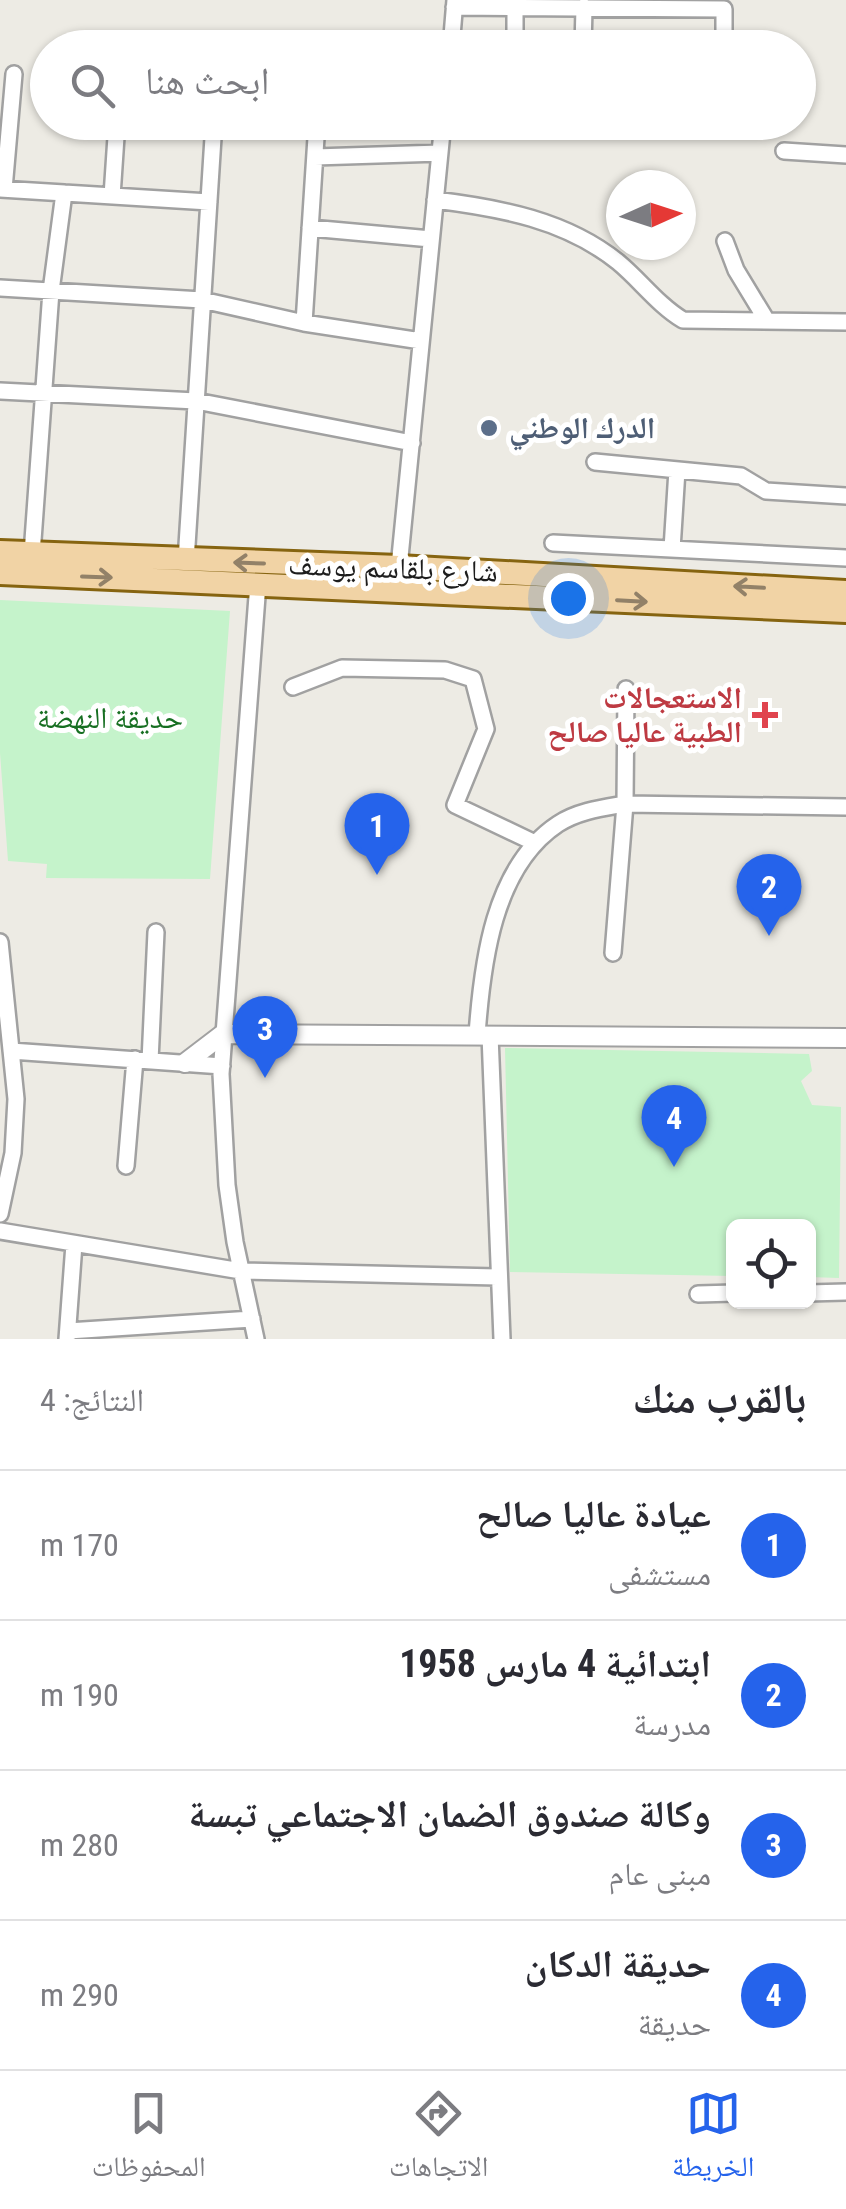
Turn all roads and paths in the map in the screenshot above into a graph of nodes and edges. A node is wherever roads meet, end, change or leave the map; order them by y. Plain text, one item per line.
1 (454, 4) edge
2 (515, 6) junction
3 (584, 8) junction
4 (452, 30) edge
5 (514, 30) edge
6 (583, 30) edge
7 (724, 30) edge
8 (14, 74) dead end
9 (116, 140) edge
10 (213, 140) edge
11 (316, 140) edge
12 (441, 140) edge
13 (784, 151) dead end
14 (440, 153) junction
15 (846, 155) edge
16 (315, 157) junction
17 (2, 189) edge
18 (64, 193) junction
19 (112, 196) junction
20 (435, 200) junction
21 (209, 202) junction
22 (310, 228) junction
23 (431, 239) junction
24 (725, 241) dead end
25 (0, 288) edge
26 (51, 291) junction
27 (202, 300) junction
28 (767, 321) junction
29 (846, 322) edge
30 (304, 323) junction
31 (421, 342) junction
32 (0, 391) edge
33 (42, 394) junction
34 (196, 401) junction
35 (412, 443) junction
36 (595, 462) dead end
37 (678, 470) junction
38 (846, 496) edge
39 (553, 543) dead end
40 (672, 549) junction
41 (0, 552) edge
42 (32, 554) junction
43 (846, 558) edge
44 (186, 561) junction
45 (400, 567) junction
46 (0, 573) edge
47 (258, 583) junction
48 (846, 592) edge
49 (846, 611) edge
50 (293, 688) dead end
51 (626, 689) dead end
52 (624, 804) junction
53 (846, 808) edge
54 (535, 843) junction
55 (156, 932) dead end
56 (0, 942) edge
57 (613, 953) dead end
58 (222, 1034) junction
59 (483, 1035) junction
60 (846, 1038) edge
61 (7, 1042) edge
62 (142, 1060) junction
63 (185, 1063) junction
64 (222, 1066) junction
65 (126, 1166) dead end
66 (0, 1214) edge
67 (0, 1231) edge
68 (74, 1244) junction
69 (241, 1271) junction
70 (497, 1277) junction
71 (846, 1292) edge
72 (726, 1293) edge
73 (816, 1293) edge
74 (698, 1294) dead end
75 (252, 1319) junction
76 (67, 1335) edge
77 (256, 1339) edge
78 (502, 1339) edge

1 - 2 street
1 - 4 street
2 - 3 street
2 - 5 street
3 - 6 street
3 - 7 street
8 - 17 street
9 - 19 street
10 - 21 street
11 - 16 street
12 - 14 street
13 - 15 street
14 - 16 street
14 - 20 street
16 - 22 street
17 - 18 street
18 - 19 street
18 - 26 street
19 - 21 street
20 - 23 street
20 - 28 street
21 - 27 street
22 - 23 street
22 - 30 street
23 - 31 street
24 - 28 street
25 - 26 street
26 - 27 street
26 - 33 street
27 - 30 street
27 - 34 street
28 - 29 street
30 - 31 street
31 - 35 street
32 - 33 street
33 - 34 street
33 - 42 street
34 - 35 street
34 - 44 street
35 - 45 street
36 - 37 street
37 - 38 street
37 - 40 street
39 - 40 street
40 - 43 street
41 - 42 main road, شارع بلقاسم يوسف
42 - 44 main road, شارع بلقاسم يوسف
45 -> 44 main road, شارع بلقاسم يوسف
48 -> 45 main road, شارع بلقاسم يوسف
46 -> 47 main road, شارع بلقاسم يوسف
47 -> 49 main road, شارع بلقاسم يوسف
47 - 58 street
50 - 54 street
51 - 52 street
52 - 53 street
52 - 54 street
52 - 57 street
54 - 59 street
55 - 62 street
56 - 61 street
58 - 59 street
58 - 63 street
58 - 64 street
59 - 60 street
59 - 70 street
61 - 62 street
61 - 66 street
62 - 63 street
62 - 65 street
63 - 64 street
64 - 69 street
67 - 68 street
68 - 69 street
68 - 76 street
69 - 70 street
69 - 75 street
70 - 78 street
71 - 73 street
72 - 74 street
75 - 76 street
75 - 77 street

